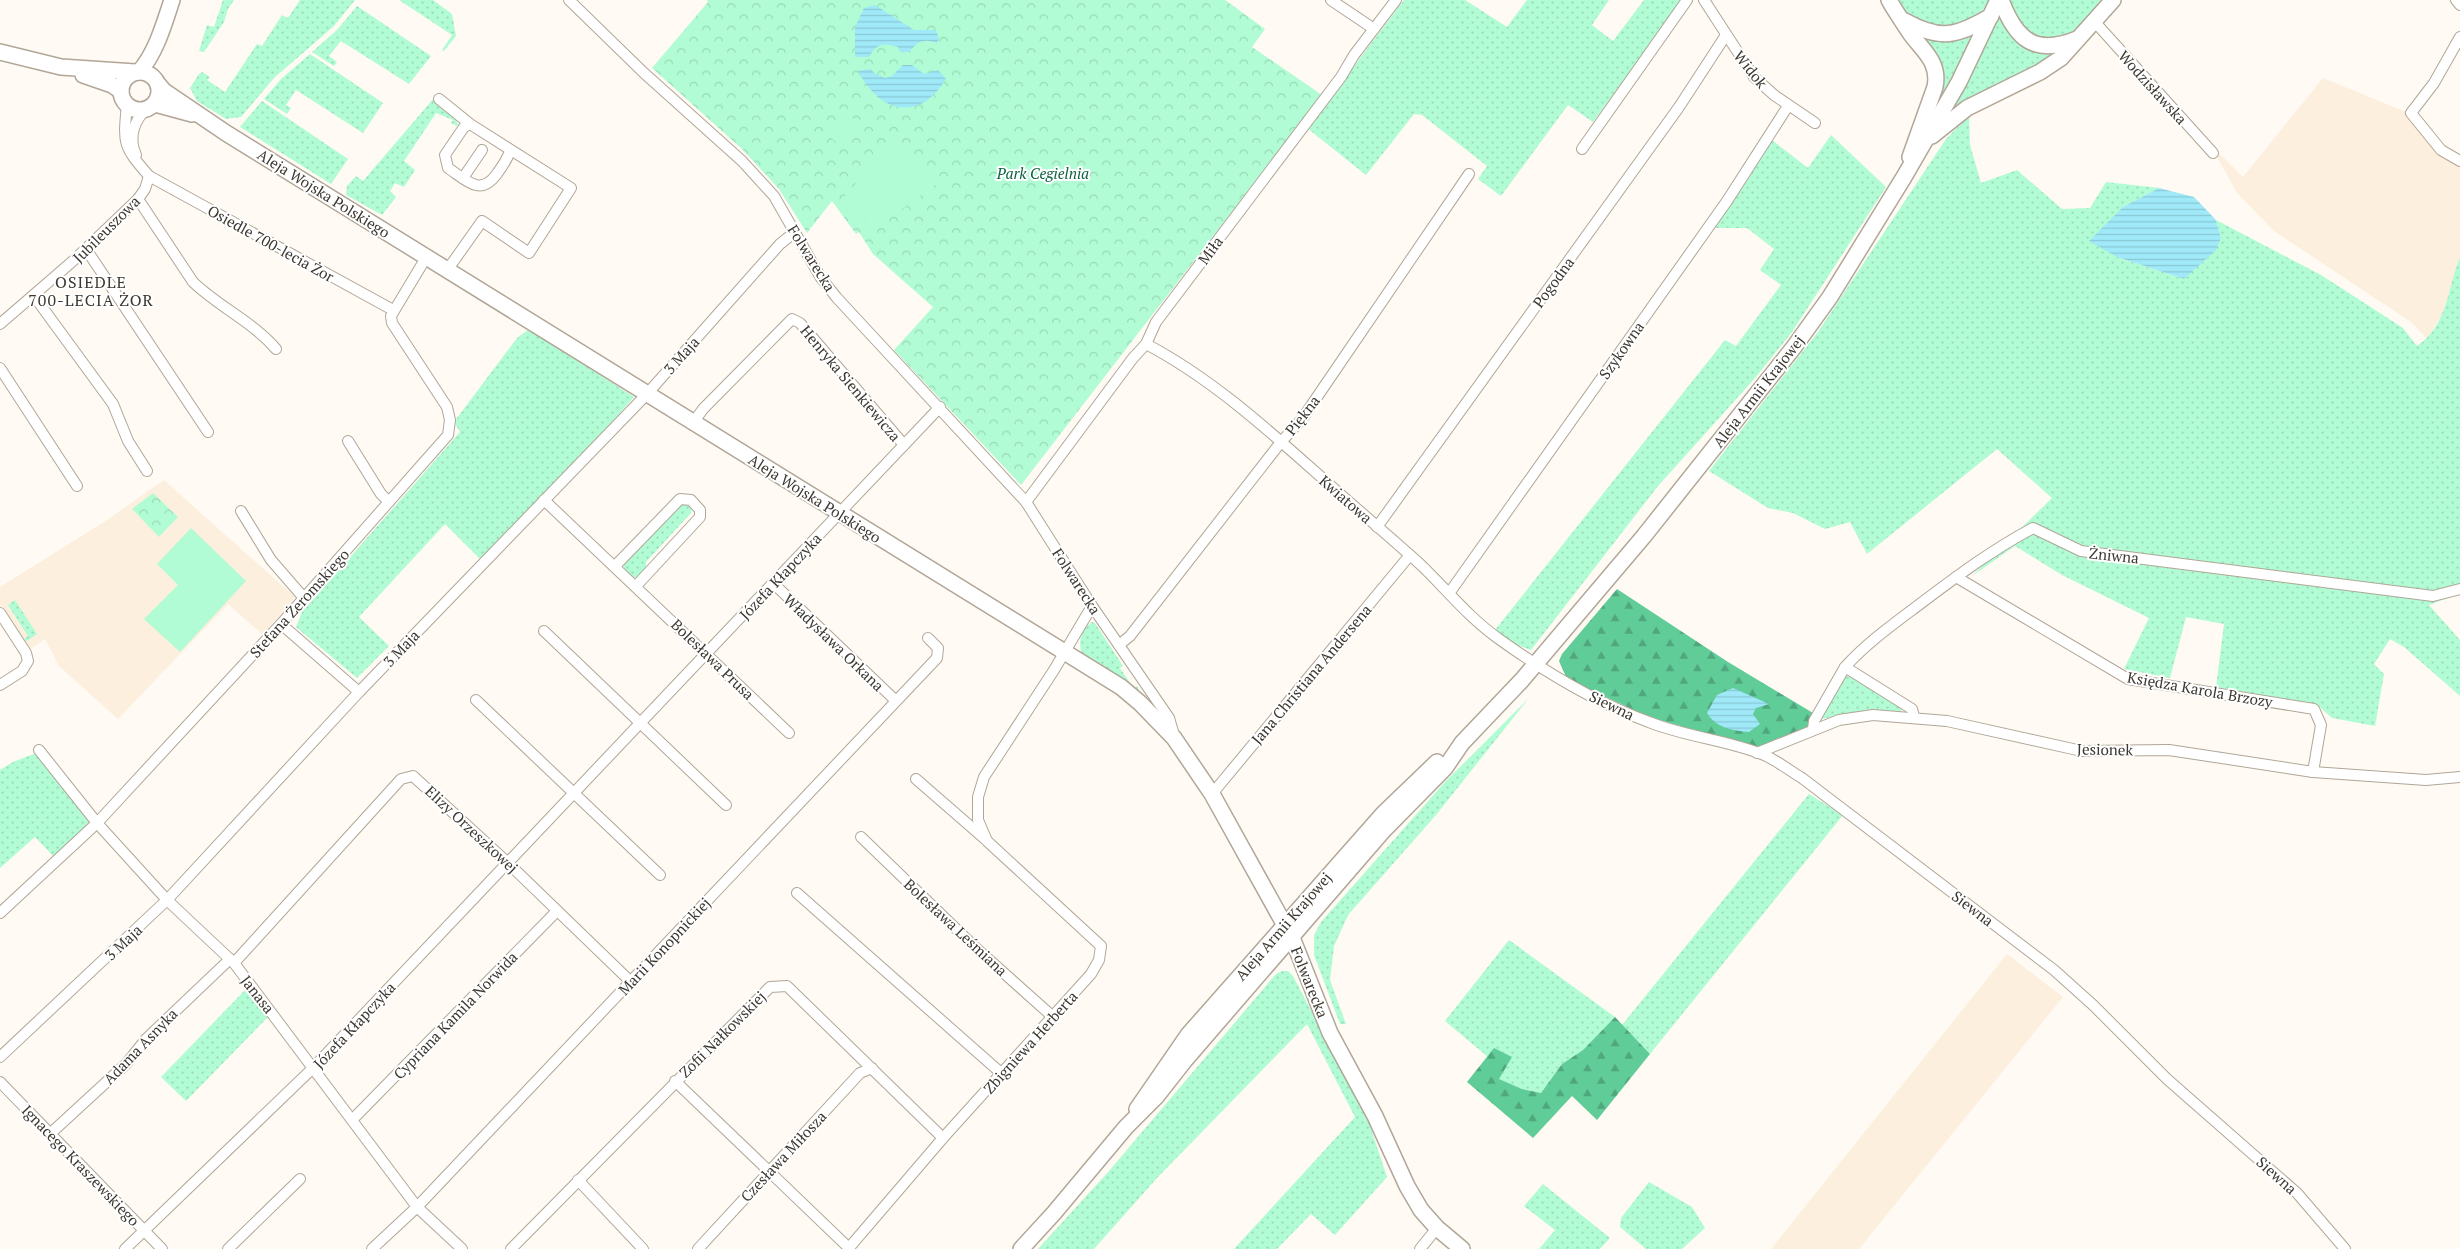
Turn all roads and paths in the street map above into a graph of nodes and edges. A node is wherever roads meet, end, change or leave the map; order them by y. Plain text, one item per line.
1 (172, 0) edge
2 (569, 0) edge
3 (1331, 0) edge
4 (1396, 0) edge
5 (1688, 0) edge
6 (1704, 0) edge
7 (1889, 0) edge
8 (1998, 0) edge
9 (2002, 0) edge
10 (2113, 0) edge
11 (2456, 0) edge
12 (2460, 5) edge
13 (1991, 16) junction
14 (1902, 19) junction
15 (2094, 21) junction
16 (1374, 30) junction
17 (161, 32) junction
18 (1726, 35) junction
19 (2460, 37) edge
20 (2079, 39) junction
21 (0, 52) edge
22 (61, 67) junction
23 (137, 72) junction
24 (157, 82) junction
25 (124, 98) junction
26 (439, 99) dead end
27 (152, 106) junction
28 (1788, 106) junction
29 (201, 116) junction
30 (1814, 122) dead end
31 (470, 124) junction
32 (1927, 139) junction
33 (1582, 149) dead end
34 (482, 150) dead end
35 (510, 151) junction
36 (2213, 152) dead end
37 (2460, 161) edge
38 (141, 167) junction
39 (1469, 174) dead end
40 (149, 176) junction
41 (1904, 177) junction
42 (463, 178) junction
43 (138, 199) junction
44 (795, 232) junction
45 (86, 249) junction
46 (427, 256) junction
47 (448, 269) junction
48 (34, 296) junction
49 (393, 310) junction
50 (0, 324) edge
51 (1146, 344) junction
52 (276, 349) dead end
53 (0, 368) edge
54 (647, 394) junction
55 (940, 406) junction
56 (693, 423) junction
57 (208, 432) dead end
58 (348, 441) dead end
59 (1281, 442) junction
60 (904, 445) junction
61 (147, 471) dead end
62 (76, 486) dead end
63 (544, 500) junction
64 (389, 502) junction
65 (1026, 502) junction
66 (241, 511) dead end
67 (839, 513) junction
68 (1377, 527) junction
69 (1410, 555) junction
70 (615, 566) junction
71 (1956, 577) junction
72 (773, 583) junction
73 (636, 586) junction
74 (2460, 589) edge
75 (1450, 592) junction
76 (304, 598) junction
77 (1092, 606) junction
78 (0, 613) edge
79 (281, 624) junction
80 (544, 630) dead end
81 (928, 638) dead end
82 (1119, 645) junction
83 (706, 653) junction
84 (1064, 653) junction
85 (1537, 664) junction
86 (1845, 667) junction
87 (0, 686) edge
88 (359, 692) junction
89 (476, 700) dead end
90 (896, 701) junction
91 (1140, 703) junction
92 (1158, 703) junction
93 (1914, 717) junction
94 (640, 723) junction
95 (1813, 729) junction
96 (789, 732) dead end
97 (1174, 738) junction
98 (39, 750) dead end
99 (1758, 753) junction
100 (2313, 772) junction
101 (2460, 776) edge
102 (916, 779) dead end
103 (574, 793) junction
104 (1212, 794) junction
105 (726, 805) dead end
106 (97, 823) junction
107 (861, 836) dead end
108 (988, 841) junction
109 (508, 863) junction
110 (660, 875) dead end
111 (797, 893) dead end
112 (167, 900) junction
113 (557, 911) junction
114 (0, 914) edge
115 (1288, 931) junction
116 (232, 961) junction
117 (630, 981) junction
118 (1052, 1016) junction
119 (0, 1057) edge
120 (313, 1068) junction
121 (872, 1068) junction
122 (1001, 1073) junction
123 (675, 1081) junction
124 (0, 1082) edge
125 (352, 1120) junction
126 (50, 1133) junction
127 (943, 1138) junction
128 (769, 1172) junction
129 (300, 1178) dead end
130 (578, 1180) junction
131 (417, 1207) junction
132 (1437, 1228) junction
133 (144, 1231) junction
134 (126, 1249) edge
135 (162, 1249) edge
136 (228, 1249) edge
137 (372, 1249) edge
138 (462, 1249) edge
139 (511, 1249) edge
140 (643, 1249) edge
141 (698, 1249) edge
142 (849, 1249) edge
143 (1021, 1249) edge
144 (1420, 1249) edge
145 (1462, 1249) edge
146 (2345, 1249) edge

1 - 17 street
2 - 44 street, Folwarecka
3 - 16 street
4 - 16 street, Miła
5 - 33 street
6 - 18 street, Widok
7 - 14 street
8 - 13 street, Aleja Armii Krajowej
9 - 20 street
10 - 15 street
11 - 12 street
13 - 14 street
13 - 32 street, Aleja Armii Krajowej
14 - 41 street
15 - 20 street
15 - 36 street, Wodzisławska
16 - 51 street, Miła
17 - 23 street
17 - 24 street
18 - 28 street, Widok
18 - 68 street, Pogodna
19 - 37 street
20 - 32 street
21 - 22 street
22 - 23 street
22 - 25 street
23 - 24 street
23 - 25 street
24 - 27 street
24 - 29 street, Aleja Wojska Polskiego
25 - 27 street
25 - 38 street
26 - 31 street
27 - 29 street, Aleja Wojska Polskiego
27 - 38 street
28 - 30 street, Widok
28 - 75 street, Szykowna
29 - 46 street, Aleja Wojska Polskiego
31 - 35 street
31 - 42 street
32 - 41 street, Aleja Armii Krajowej
34 - 42 street
35 - 42 street
35 - 47 street
38 - 40 street
39 - 59 street, Piękna
40 - 43 street, Jubileuszowa
40 - 49 street, Osiedle 700-lecia Żor
41 - 85 street, Aleja Armii Krajowej
43 - 45 street, Jubileuszowa
43 - 52 street
44 - 54 street, 3 Maja
44 - 55 street, Folwarecka
45 - 48 street, Jubileuszowa
45 - 57 street
46 - 47 street, Aleja Wojska Polskiego
46 - 49 street
47 - 54 street, Aleja Wojska Polskiego
48 - 50 street, Jubileuszowa
48 - 61 street
49 - 64 street, Stefana Żeromskiego
51 - 59 street, Kwiatowa
51 - 65 street, Miła
53 - 62 street
54 - 56 street, Aleja Wojska Polskiego
54 - 63 street, 3 Maja
55 - 60 street, Józefa Kłapczyka
55 - 65 street, Folwarecka
56 - 60 street, Henryka Sienkiewicza
56 - 67 street, Aleja Wojska Polskiego
58 - 64 street
59 - 68 street, Kwiatowa
59 - 82 street, Piękna
60 - 67 street, Józefa Kłapczyka
63 - 70 street, Bolesława Prusa
63 - 88 street, 3 Maja
64 - 76 street, Stefana Żeromskiego
65 - 77 street, Folwarecka
66 - 76 street
67 - 72 street, Józefa Kłapczyka
67 - 84 street, Aleja Wojska Polskiego
68 - 69 street, Kwiatowa
69 - 75 street, Kwiatowa
69 - 104 street, Jana Christiana Andersena
70 - 73 street, Bolesława Prusa
70 - 73 street
71 - 74 street, Żniwna
71 - 86 street, Żniwna
71 - 100 street, Księdza Karola Brzozy
72 - 83 street, Józefa Kłapczyka
72 - 90 street, Władysława Orkana
73 - 83 street, Bolesława Prusa
75 - 85 street, Kwiatowa
76 - 79 street, Stefana Żeromskiego
77 - 82 street, Folwarecka
77 - 84 street, Zbigniewa Herberta
78 - 87 street
79 - 88 street
79 - 106 street, Stefana Żeromskiego
80 - 94 street
81 - 90 street, Marii Konopnickiej
82 - 92 street, Folwarecka
83 - 94 street, Józefa Kłapczyka
83 - 96 street, Bolesława Prusa
84 - 91 street, Aleja Wojska Polskiego
84 - 108 street, Zbigniewa Herberta
85 - 99 street, Siewna
85 - 115 street, Aleja Armii Krajowej
86 - 93 street
86 - 95 street, Żniwna
88 - 112 street, 3 Maja
89 - 103 street
90 - 117 street, Marii Konopnickiej
91 - 92 street
91 - 97 street, Aleja Wojska Polskiego
92 - 97 street, Folwarecka
93 - 95 street, Jesionek
93 - 100 street, Jesionek
94 - 103 street, Józefa Kłapczyka
94 - 105 street
95 - 99 street, Jesionek
97 - 104 street, Folwarecka
98 - 106 street, Janasa
99 - 146 street, Siewna
100 - 101 street, Jesionek
102 - 108 street, Zbigniewa Herberta
103 - 109 street, Józefa Kłapczyka
103 - 110 street
104 - 115 street, Folwarecka
106 - 112 street, Janasa
106 - 114 street, Stefana Żeromskiego
107 - 118 street, Bolesława Leśmiana
108 - 118 street, Zbigniewa Herberta
109 - 113 street, Elizy Orzeszkowej
109 - 116 street, Elizy Orzeszkowej
109 - 120 street, Józefa Kłapczyka
111 - 122 street
112 - 116 street, Janasa
112 - 119 street, 3 Maja
113 - 117 street, Elizy Orzeszkowej
113 - 125 street, Cypriana Kamila Norwida
115 - 132 street, Folwarecka
115 - 143 street, Aleja Armii Krajowej
116 - 120 street, Janasa
116 - 126 street, Adama Asnyka
117 - 131 street, Marii Konopnickiej
118 - 122 street, Zbigniewa Herberta
120 - 125 street, Janasa
120 - 133 street, Józefa Kłapczyka
121 - 123 street, Zofii Nałkowskiej
121 - 127 street, Zofii Nałkowskiej
121 - 128 street, Czesława Miłosza
122 - 127 street, Zbigniewa Herberta
123 - 128 street
123 - 130 street, Zofii Nałkowskiej
124 - 126 street, Ignacego Kraszewskiego
125 - 131 street, Janasa
126 - 133 street, Ignacego Kraszewskiego
127 - 142 street, Zbigniewa Herberta
128 - 141 street, Czesława Miłosza
128 - 142 street
129 - 136 street
130 - 139 street, Zofii Nałkowskiej
130 - 140 street
131 - 137 street, Marii Konopnickiej
131 - 138 street, Janasa
132 - 144 street
132 - 145 street, Folwarecka
133 - 134 street, Józefa Kłapczyka
133 - 135 street, Ignacego Kraszewskiego

